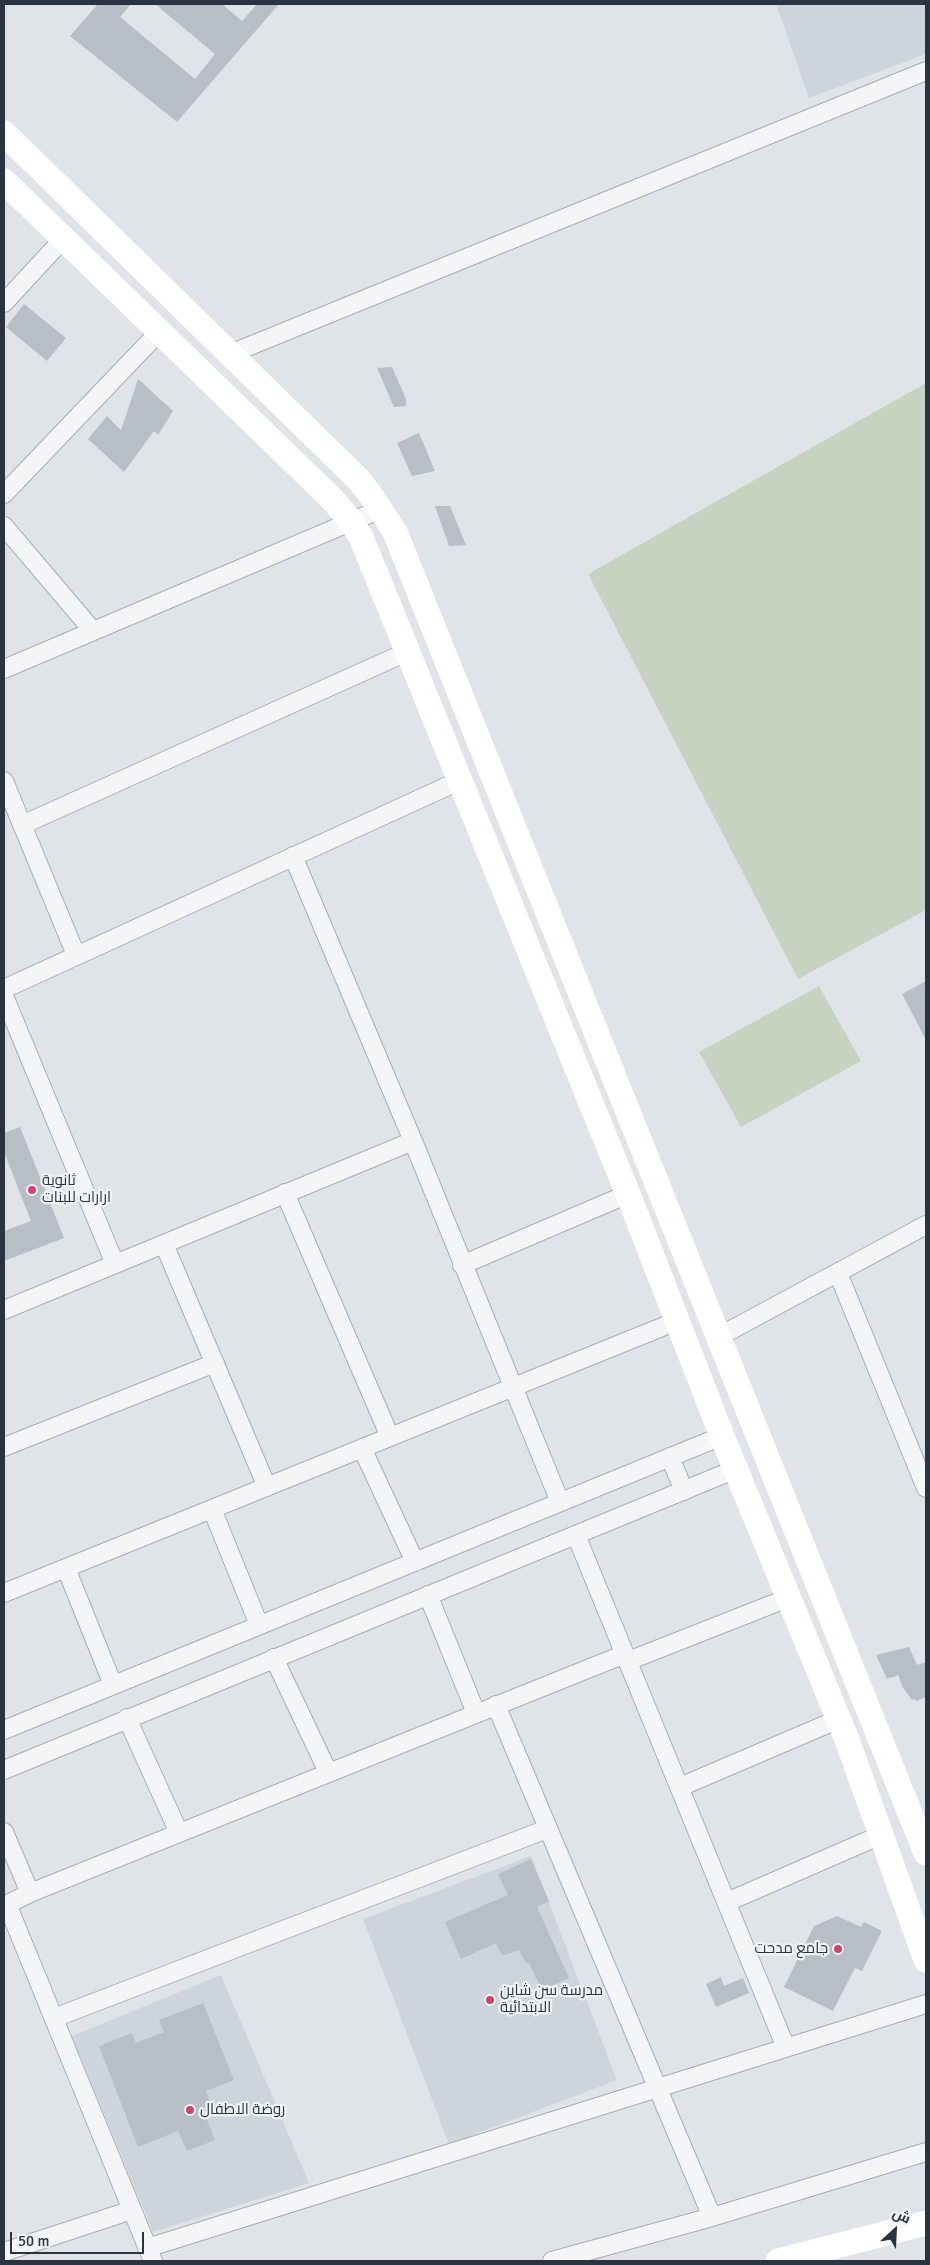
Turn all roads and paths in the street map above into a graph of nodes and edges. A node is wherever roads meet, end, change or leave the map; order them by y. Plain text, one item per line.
1 (926, 71) edge
2 (4, 133) edge
3 (4, 181) edge
4 (64, 238) junction
5 (4, 303) edge
6 (159, 332) junction
7 (230, 354) junction
8 (4, 494) edge
9 (381, 509) junction
10 (351, 521) junction
11 (4, 526) edge
12 (94, 631) junction
13 (409, 651) junction
14 (4, 669) edge
15 (461, 780) junction
16 (4, 781) edge
17 (22, 825) junction
18 (293, 856) junction
19 (76, 956) junction
20 (4, 989) edge
21 (4, 996) edge
22 (413, 1141) junction
23 (285, 1193) junction
24 (628, 1194) junction
25 (926, 1226) edge
26 (164, 1244) junction
27 (689, 1259) junction
28 (116, 1264) junction
29 (462, 1265) junction
30 (658, 1270) junction
31 (838, 1273) junction
32 (4, 1310) edge
33 (677, 1321) junction
34 (720, 1336) junction
35 (215, 1363) junction
36 (513, 1387) junction
37 (722, 1436) junction
38 (390, 1437) junction
39 (4, 1447) edge
40 (362, 1448) junction
41 (670, 1457) junction
42 (736, 1469) junction
43 (267, 1487) junction
44 (926, 1488) edge
45 (684, 1491) junction
46 (560, 1502) junction
47 (212, 1509) junction
48 (796, 1528) junction
49 (576, 1535) junction
50 (766, 1541) junction
51 (415, 1562) junction
52 (66, 1568) junction
53 (4, 1593) edge
54 (428, 1595) junction
55 (788, 1598) junction
56 (259, 1625) junction
57 (274, 1658) junction
58 (626, 1658) junction
59 (113, 1685) junction
60 (496, 1705) junction
61 (476, 1713) junction
62 (127, 1718) junction
63 (839, 1719) junction
64 (4, 1730) edge
65 (4, 1770) edge
66 (328, 1772) junction
67 (680, 1787) junction
68 (547, 1829) junction
69 (4, 1832) edge
70 (178, 1833) junction
71 (881, 1835) junction
72 (926, 1854) edge
73 (30, 1893) junction
74 (727, 1902) junction
75 (6, 1905) edge
76 (926, 1960) edge
77 (926, 2004) edge
78 (54, 2018) junction
79 (786, 2048) junction
80 (658, 2088) junction
81 (926, 2152) edge
82 (132, 2210) junction
83 (712, 2217) junction
84 (926, 2223) edge
85 (4, 2252) edge
86 (150, 2254) edge
87 (552, 2261) edge
88 (778, 2261) edge

1 - 7 street
2 - 7 street
3 - 4 street
4 - 5 street
4 - 6 street
6 - 8 street
6 - 10 street
7 - 9 street
9 - 10 street
9 - 27 street
10 - 12 street
10 - 13 street
11 - 12 street
12 - 14 street
13 - 15 street
13 - 17 street
15 - 18 street
15 - 24 street
16 - 17 street
17 - 19 street
18 - 19 street
18 - 22 street
19 - 20 street
21 - 28 street
22 - 23 street
22 - 29 street
23 - 26 street
23 - 38 street
24 - 29 street
24 - 30 street
25 - 31 street
26 - 28 street
26 - 35 street
27 - 30 street
27 - 34 street
28 - 32 street
29 - 36 street
30 - 33 street
31 - 34 street
31 - 44 street
33 - 36 street
33 - 37 street
34 - 48 street
35 - 39 street
35 - 43 street
36 - 38 street
36 - 46 street
37 - 41 street
37 - 42 street
38 - 40 street
40 - 43 street
40 - 51 street
41 - 45 street
41 - 46 street
42 - 45 street
42 - 50 street
43 - 47 street
45 - 49 street
46 - 51 street
47 - 52 street
47 - 56 street
48 - 50 street
48 - 72 street
49 - 54 street
49 - 58 street
50 - 55 street
51 - 56 street
52 - 53 street
52 - 59 street
54 - 57 street
54 - 61 street
55 - 58 street
55 - 63 street
56 - 59 street
57 - 62 street
57 - 66 street
58 - 60 street
58 - 67 street
59 - 64 street
60 - 61 street
60 - 68 street
61 - 66 street
62 - 65 street
62 - 70 street
63 - 67 street
63 - 71 street
66 - 70 street
67 - 74 street
68 - 78 street
68 - 80 street
69 - 73 street
70 - 73 street
71 - 74 street
71 - 76 street
73 - 75 street
74 - 79 street
75 - 78 street
77 - 79 street
78 - 82 street
79 - 80 street
80 - 83 street
80 - 86 street
81 - 83 street
82 - 85 street
82 - 86 street
83 - 87 street
84 - 88 street

